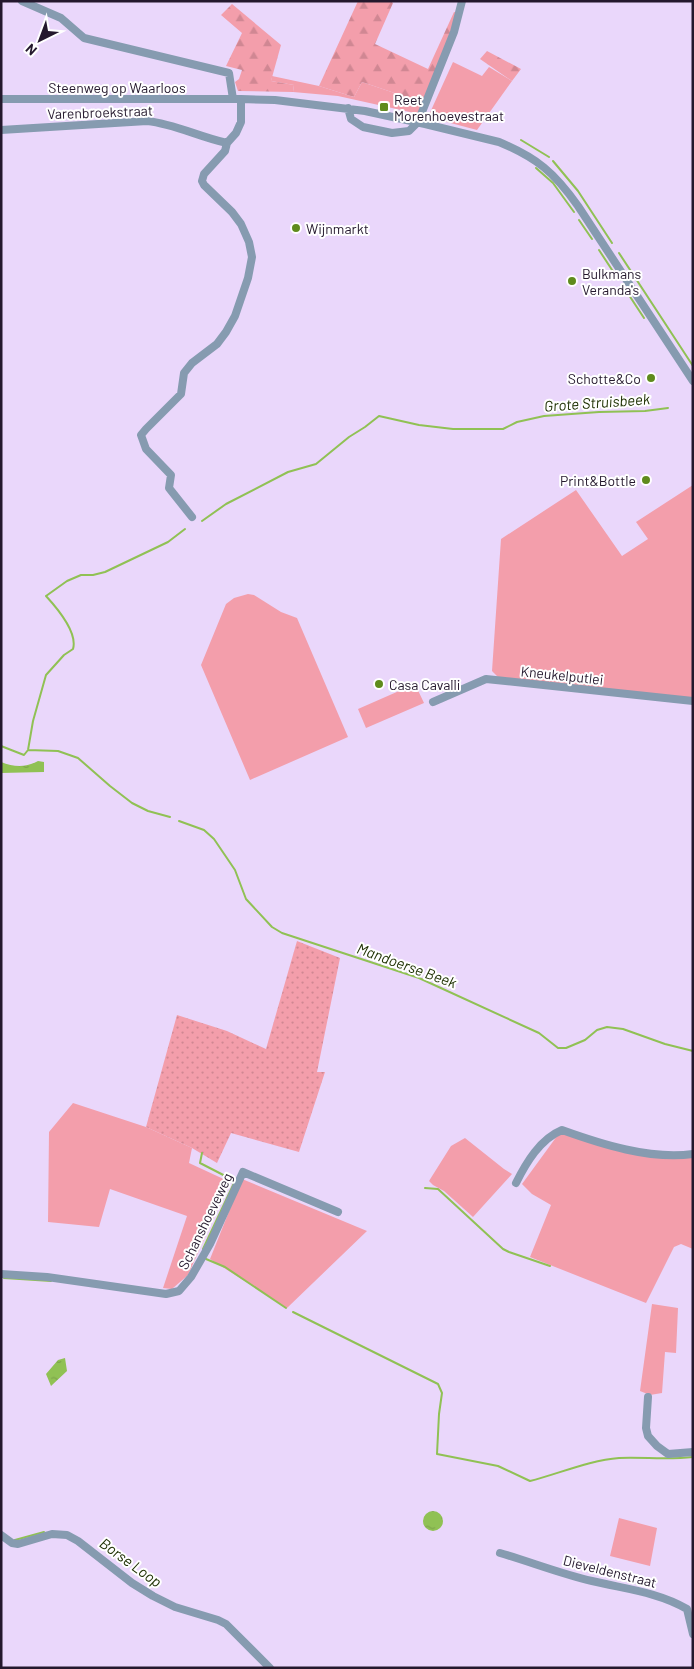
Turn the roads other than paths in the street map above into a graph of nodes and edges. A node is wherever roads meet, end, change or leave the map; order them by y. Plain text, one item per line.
1 (22, 1) edge
2 (462, 1) edge
3 (237, 99) junction
4 (1, 100) edge
5 (348, 108) junction
6 (418, 122) junction
7 (1, 130) edge
8 (227, 143) junction
9 (693, 381) edge
10 (192, 517) dead end
11 (693, 701) edge
12 (433, 702) dead end
13 (693, 1154) edge
14 (516, 1183) dead end
15 (338, 1212) dead end
16 (1, 1274) edge
17 (648, 1397) dead end
18 (693, 1452) edge
19 (1, 1535) edge
20 (500, 1553) dead end
21 (693, 1634) edge
22 (270, 1668) edge

1 - 3 street, Steenweg op Waarloos
2 - 6 street
3 - 4 street, Steenweg op Waarloos
3 - 5 street, Steenweg op Waarloos
3 - 8 street
5 - 6 street, Steenweg op Waarloos
5 - 6 street
6 - 9 street, Steenweg op Waarloos
7 - 8 street, Varenbroekstraat
8 - 10 street
11 - 12 street, Kneukelputlei
13 - 14 street
15 - 16 street, Schanshoeveweg
17 - 18 street
19 - 22 street
20 - 21 street, Dieveldenstraat

